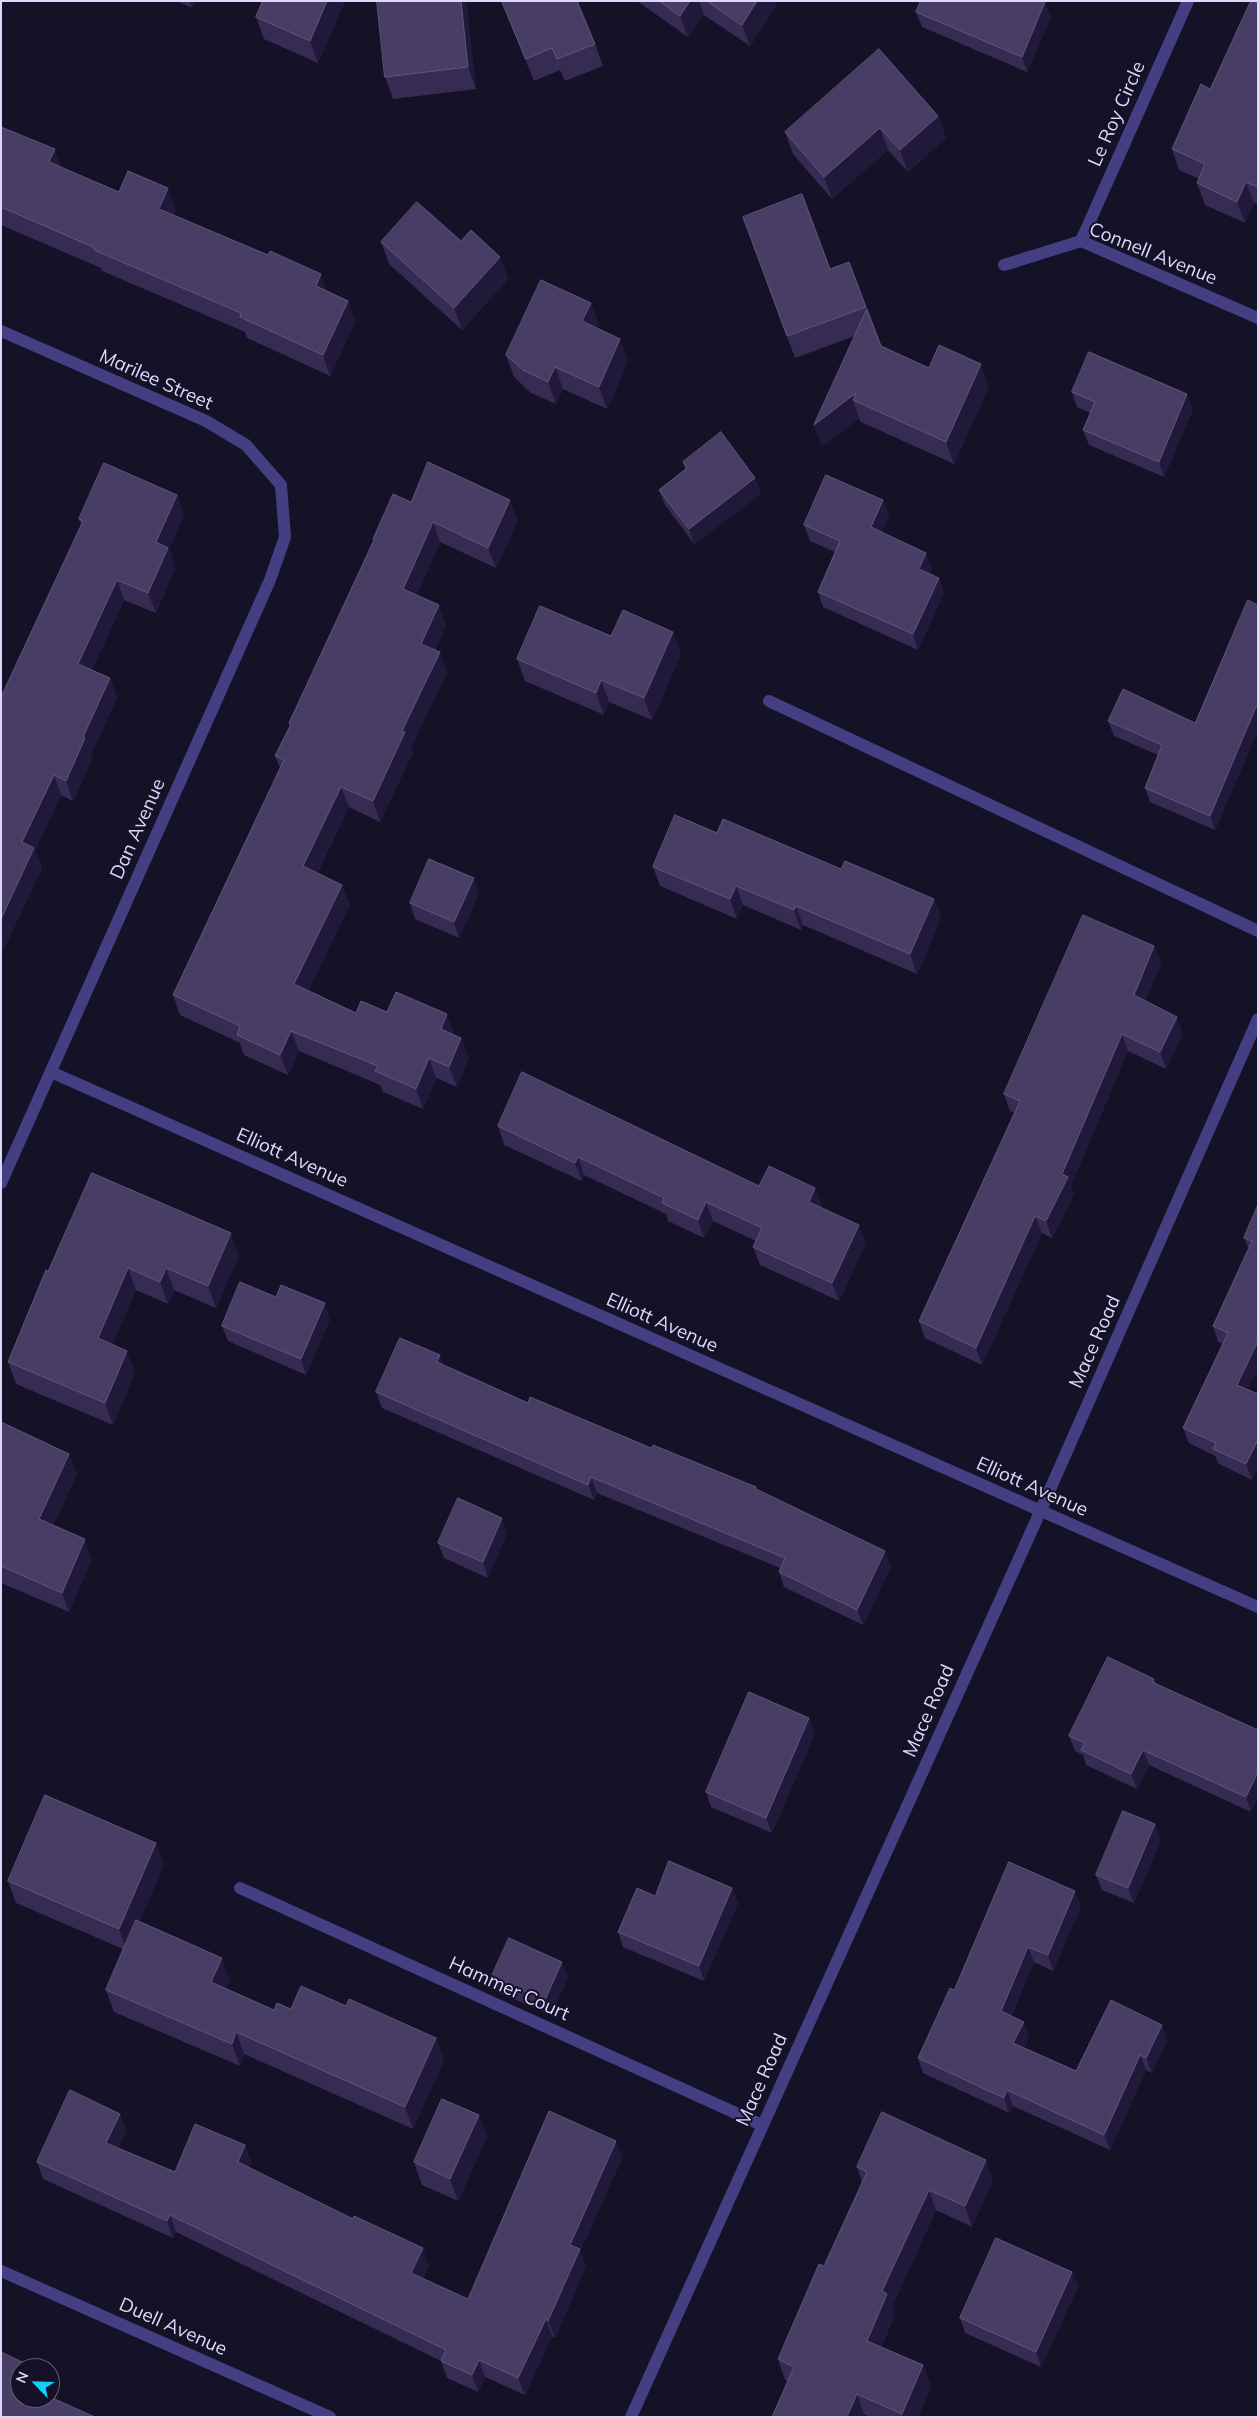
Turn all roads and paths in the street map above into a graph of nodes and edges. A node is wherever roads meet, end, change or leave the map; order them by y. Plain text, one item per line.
1 (1188, 1) edge
2 (1081, 241) junction
3 (1004, 265) dead end
4 (1258, 318) edge
5 (1, 331) edge
6 (280, 484) joint
7 (769, 701) dead end
8 (1258, 931) edge
9 (1258, 1019) edge
10 (51, 1072) junction
11 (1, 1184) edge
12 (1040, 1512) junction
13 (1258, 1607) edge
14 (240, 1888) dead end
15 (762, 2125) junction
16 (1, 2271) edge
17 (330, 2417) edge
18 (631, 2417) edge

1 - 2 street, Le Roy Circle
2 - 3 street, Connell Avenue
2 - 4 street, Connell Avenue
5 - 6 street, Marilee Street
6 - 10 street, Dan Avenue
7 - 8 street
9 - 12 street, Mace Road
10 - 11 street, Dan Avenue
10 - 12 street, Elliott Avenue
12 - 13 street, Elliott Avenue
12 - 15 street, Mace Road
14 - 15 street, Hammer Court
15 - 18 street, Mace Road
16 - 17 street, Duell Avenue

